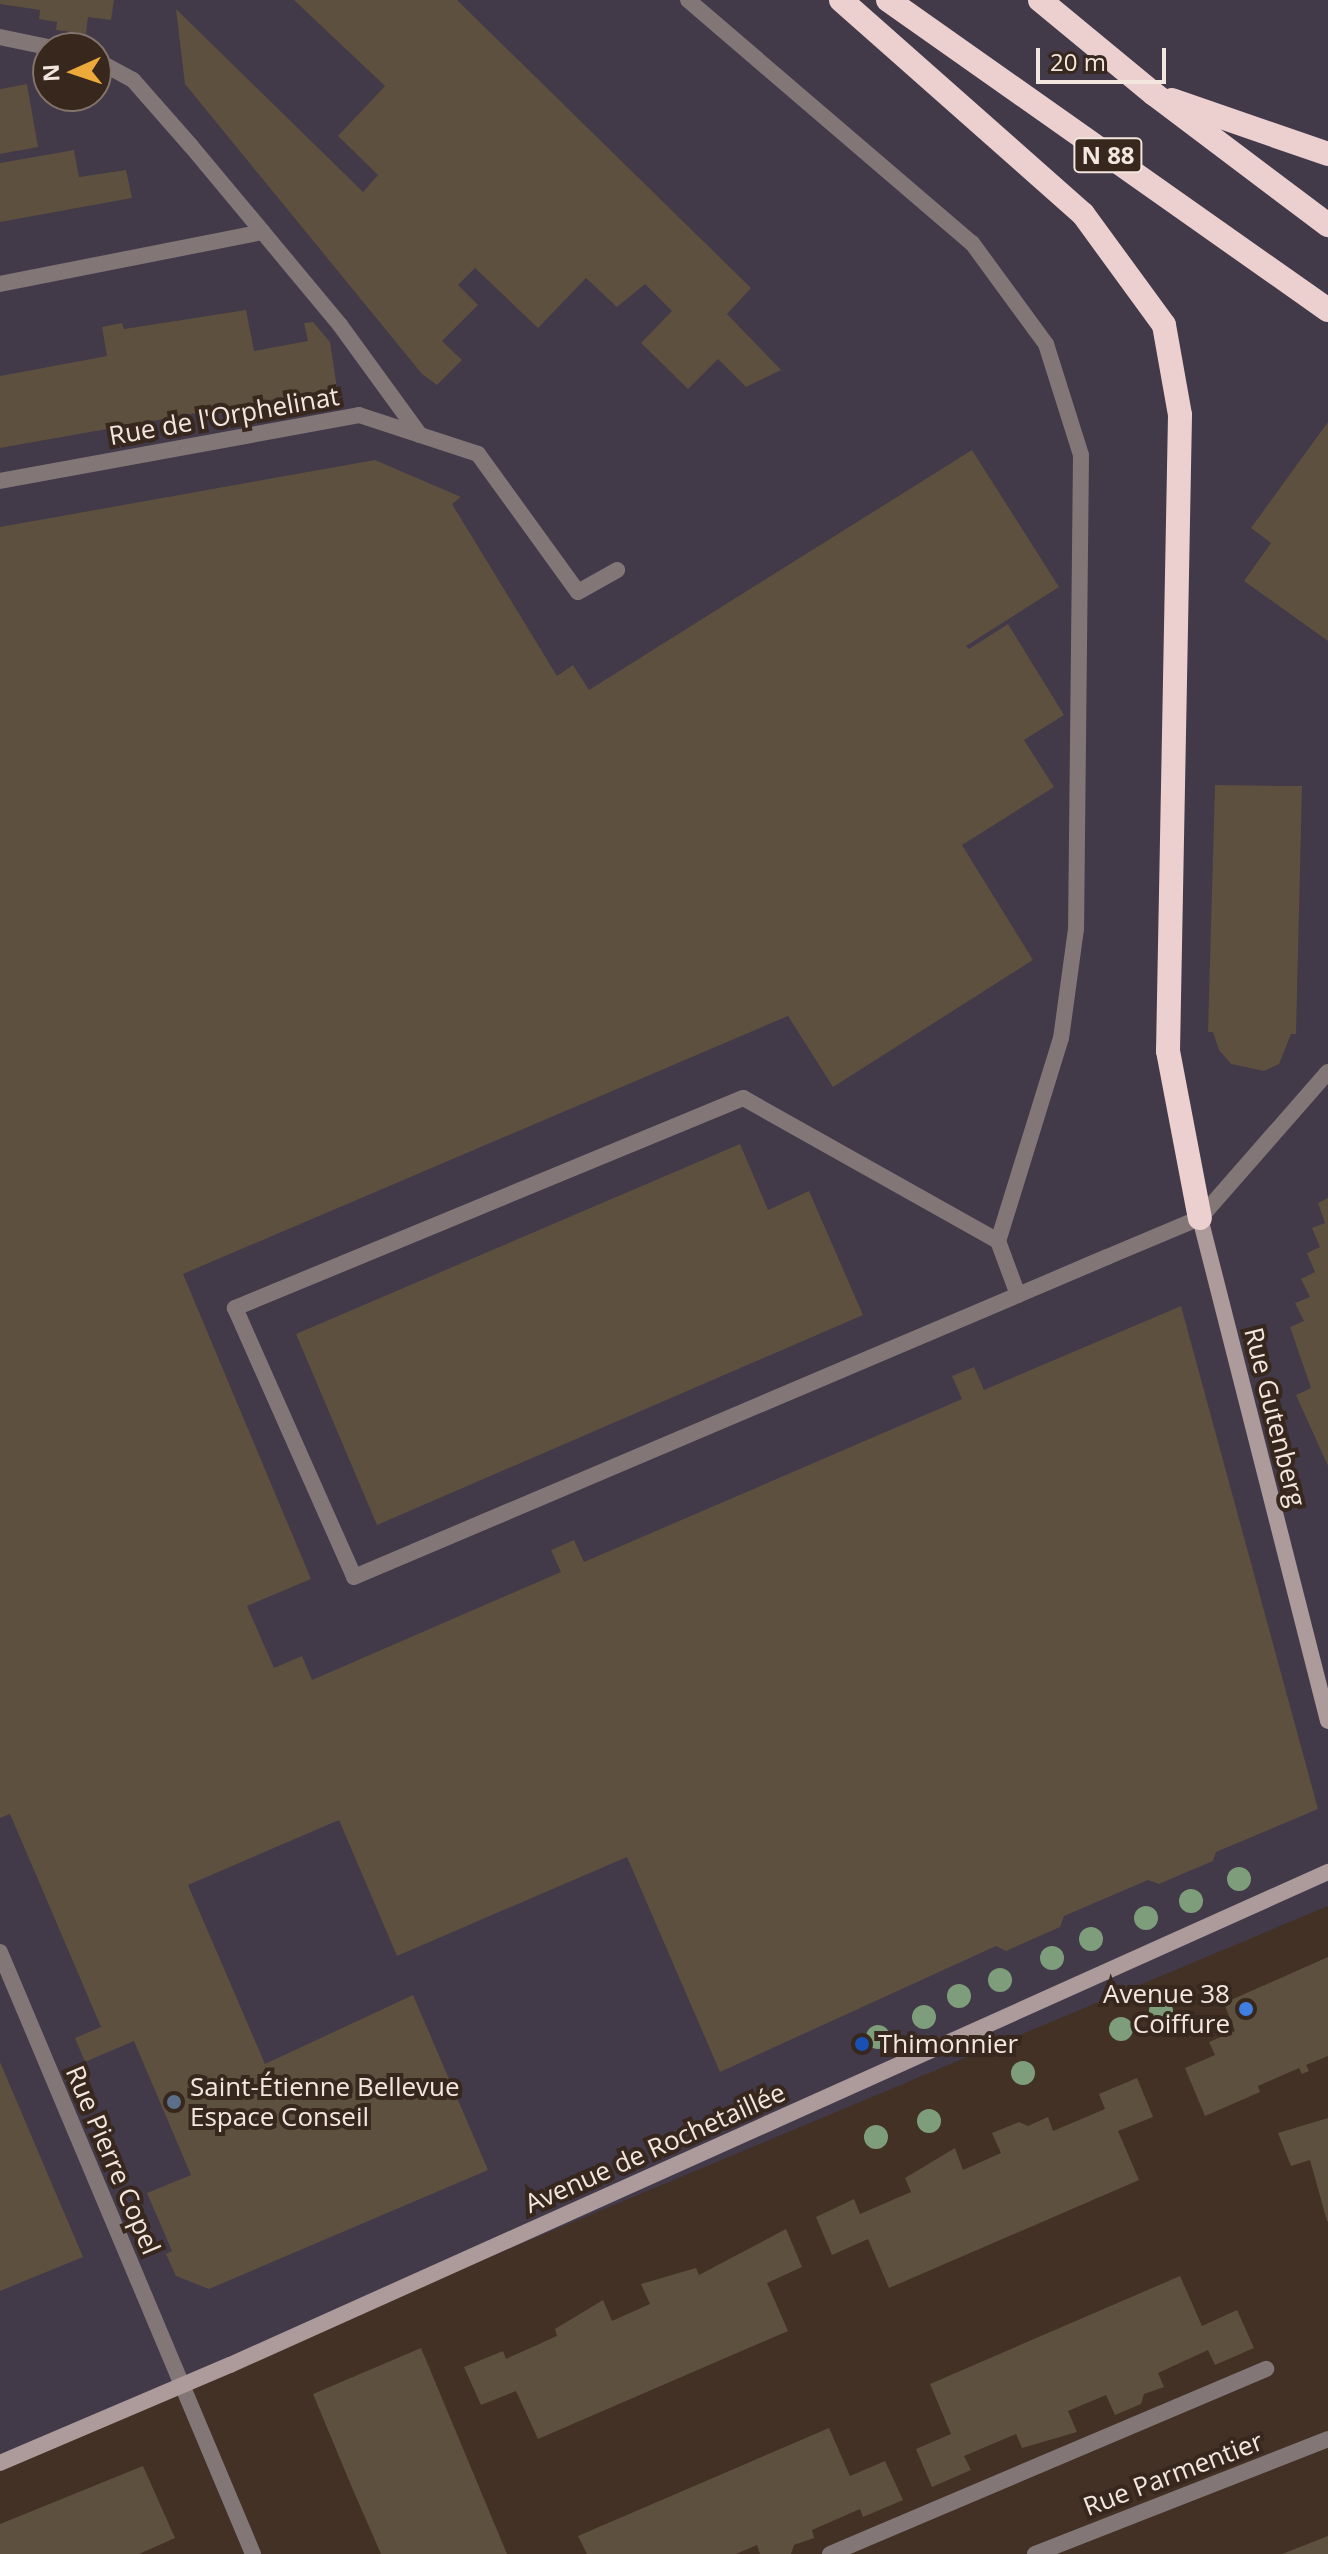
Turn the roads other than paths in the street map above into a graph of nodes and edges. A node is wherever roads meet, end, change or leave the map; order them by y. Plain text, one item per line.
1 (688, 0) edge
2 (841, 0) edge
3 (888, 0) edge
4 (1040, 0) edge
5 (0, 37) edge
6 (32, 44) edge
7 (112, 69) edge
8 (1154, 94) junction
9 (1328, 154) edge
10 (1328, 225) edge
11 (263, 232) junction
12 (0, 284) edge
13 (1328, 310) edge
14 (420, 435) junction
15 (0, 481) edge
16 (617, 570) dead end
17 (1328, 1072) edge
18 (1200, 1218) junction
19 (998, 1241) junction
20 (1018, 1295) junction
21 (1328, 1721) edge
22 (1328, 1872) edge
23 (0, 1952) edge
24 (1266, 2369) dead end
25 (182, 2387) junction
26 (1328, 2439) edge
27 (0, 2463) edge
28 (253, 2554) edge
29 (830, 2554) edge
30 (1035, 2554) edge

1 - 19 street
2 - 18 highway
3 - 13 highway, N 88
4 - 8 highway, N 88
5 - 6 street
7 - 11 street
8 - 9 highway
8 - 10 highway, N 88
11 - 12 street
11 - 14 street
14 - 15 street, Rue de l'Orphelinat
14 - 16 street, Rue de l'Orphelinat
17 - 18 street
18 - 20 street
18 - 21 street, Rue Gutenberg
19 - 20 street
19 - 20 street
22 - 25 street, Avenue de Rochetaillée
23 - 25 street, Rue Pierre Copel
24 - 29 street
25 - 27 street, Avenue de Rochetaillée
25 - 28 street, Rue Pierre Copel
26 - 30 street, Rue Parmentier

